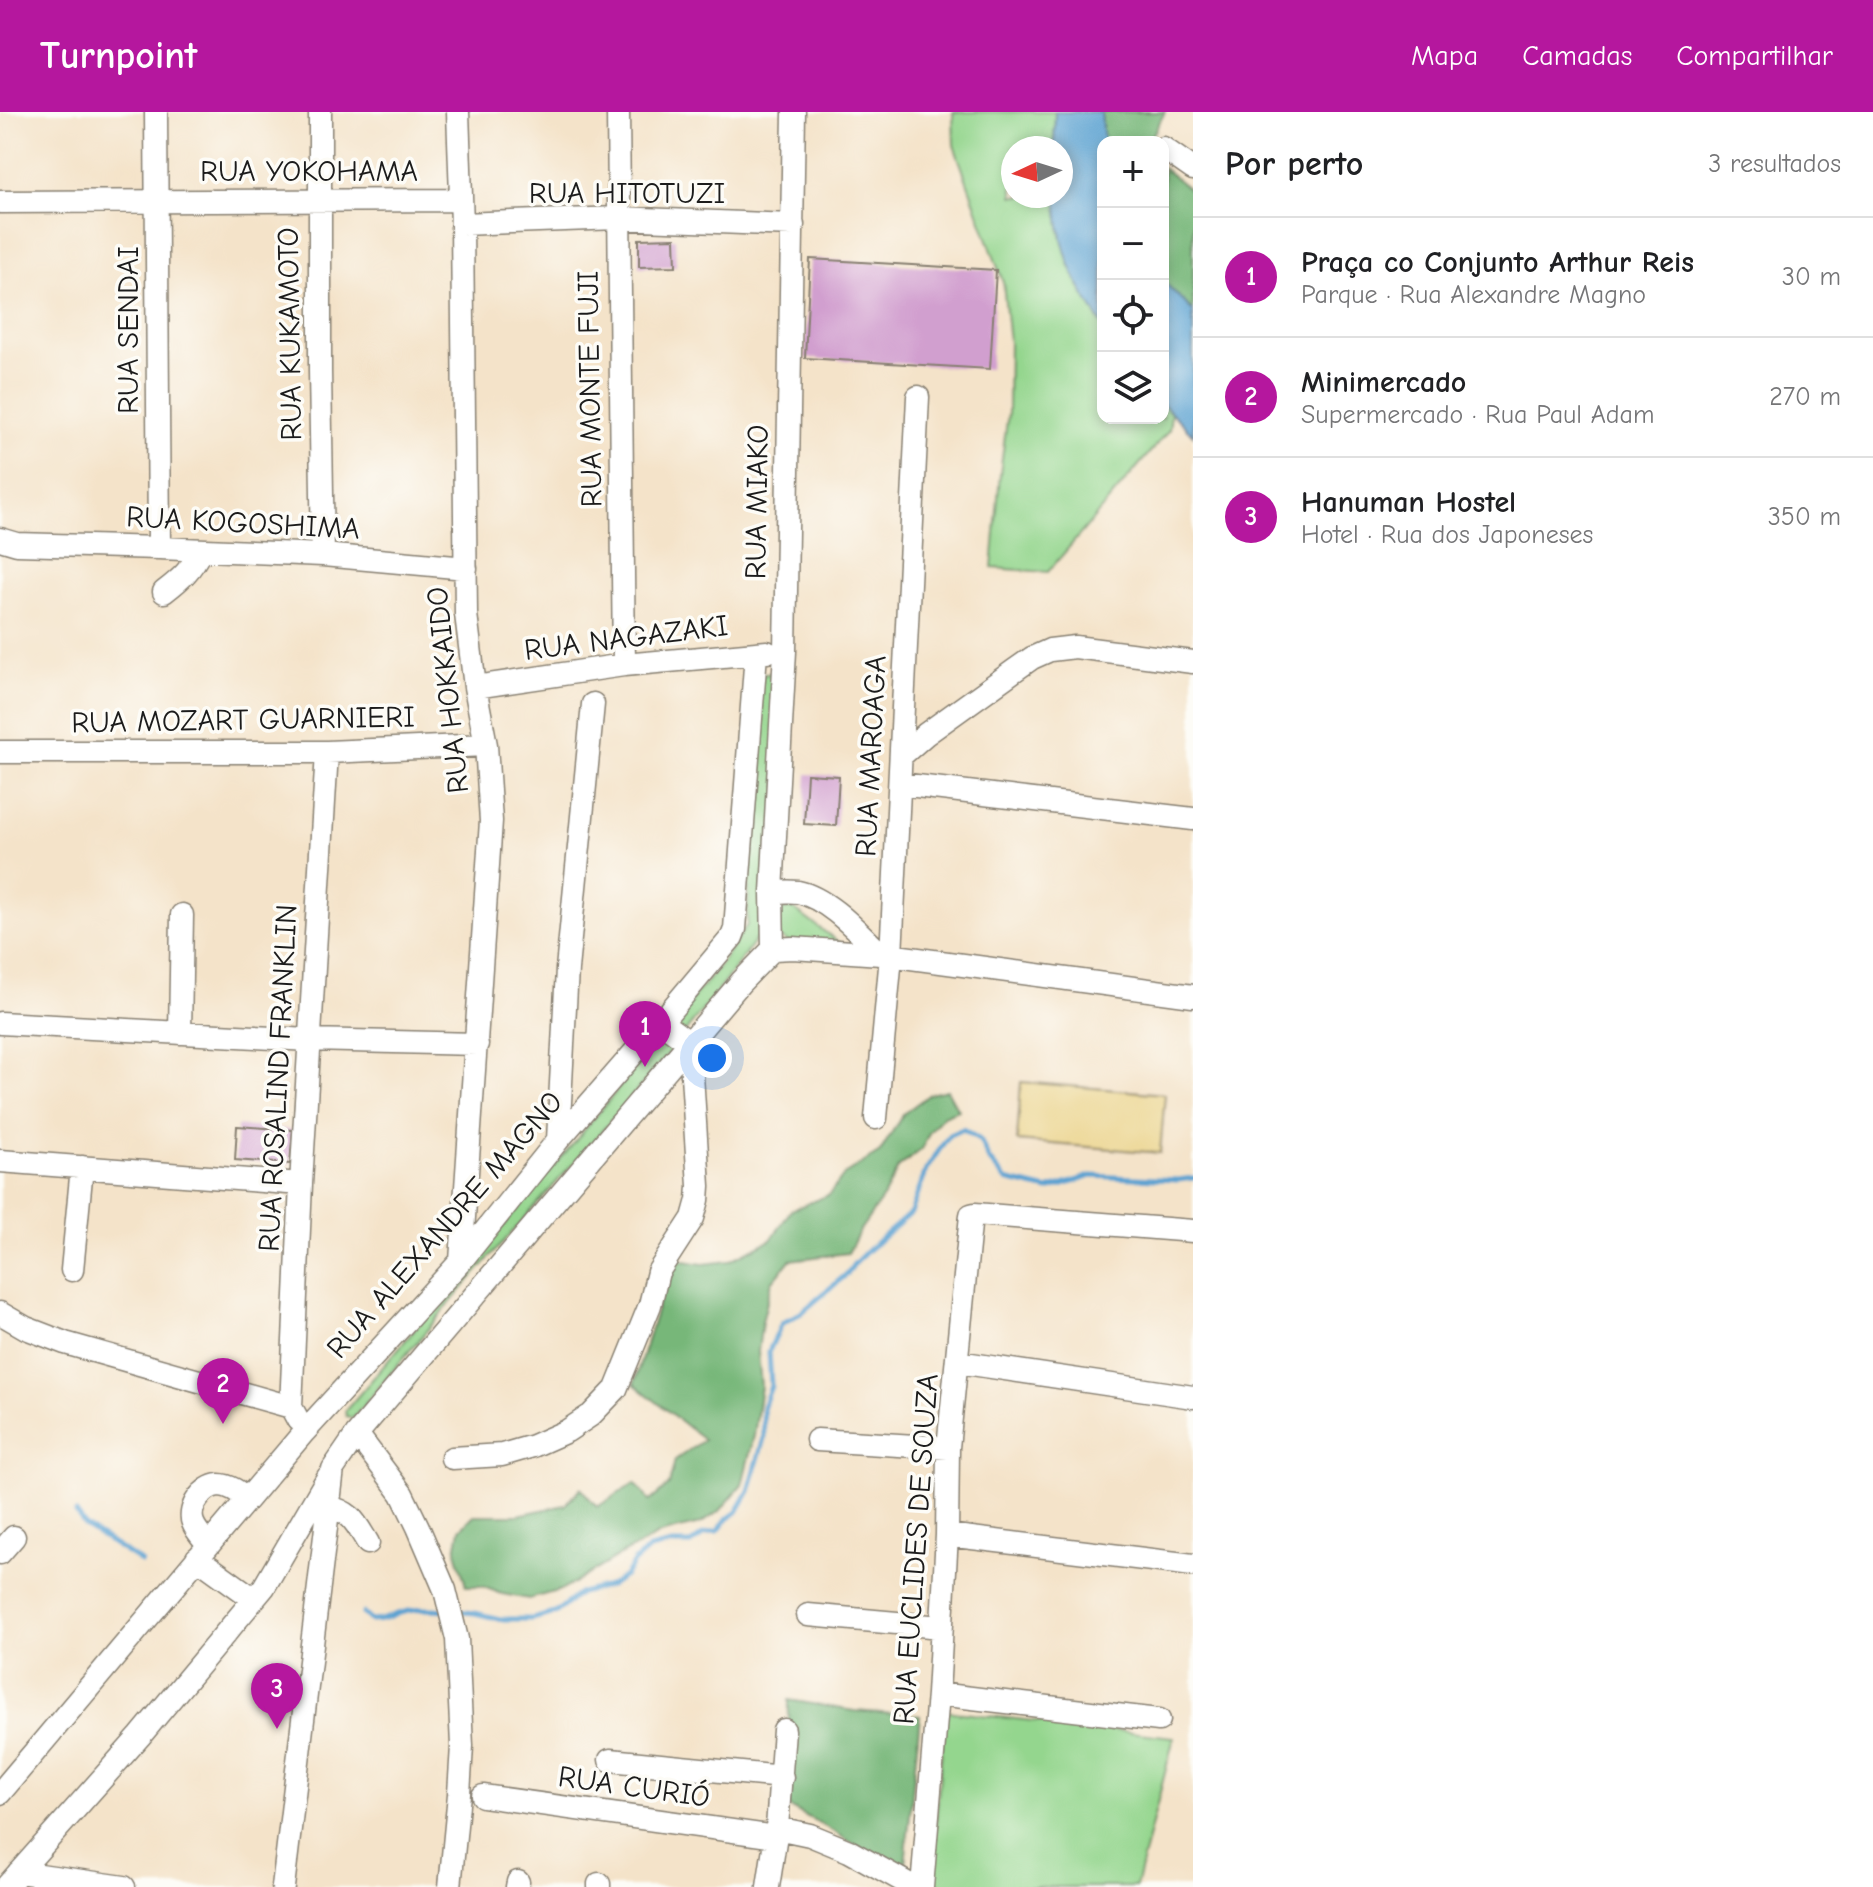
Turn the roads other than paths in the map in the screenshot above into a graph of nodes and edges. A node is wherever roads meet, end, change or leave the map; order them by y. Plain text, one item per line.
1 (156, 112) edge
2 (320, 112) edge
3 (458, 112) edge
4 (618, 112) edge
5 (794, 112) edge
6 (1169, 152) edge
7 (1193, 169) edge
8 (461, 200) junction
9 (158, 201) junction
10 (319, 201) junction
11 (0, 202) edge
12 (618, 218) junction
13 (462, 224) junction
14 (793, 225) junction
15 (918, 397) dead end
16 (8, 542) edge
17 (159, 548) junction
18 (201, 550) junction
19 (323, 555) junction
20 (466, 568) junction
21 (164, 592) dead end
22 (785, 651) junction
23 (756, 653) junction
24 (1193, 662) edge
25 (624, 665) junction
26 (475, 687) junction
27 (593, 704) dead end
28 (486, 745) junction
29 (0, 752) edge
30 (327, 752) junction
31 (902, 755) junction
32 (900, 784) junction
33 (1193, 819) edge
34 (772, 892) junction
35 (182, 915) dead end
36 (773, 949) junction
37 (886, 955) junction
38 (1193, 996) edge
39 (661, 1022) junction
40 (0, 1023) edge
41 (180, 1033) junction
42 (309, 1040) junction
43 (690, 1043) junction
44 (477, 1044) junction
45 (876, 1118) dead end
46 (558, 1140) junction
47 (0, 1161) edge
48 (82, 1167) junction
49 (301, 1184) junction
50 (1193, 1231) edge
51 (461, 1261) junction
52 (72, 1270) dead end
53 (0, 1313) edge
54 (958, 1362) junction
55 (1193, 1397) edge
56 (291, 1407) junction
57 (304, 1432) junction
58 (353, 1440) junction
59 (817, 1440) dead end
60 (948, 1448) junction
61 (452, 1458) dead end
62 (333, 1469) junction
63 (247, 1499) junction
64 (328, 1507) junction
65 (947, 1535) junction
66 (368, 1543) dead end
67 (203, 1551) junction
68 (1193, 1565) edge
69 (254, 1599) junction
70 (808, 1615) dead end
71 (941, 1627) junction
72 (938, 1694) junction
73 (1159, 1720) dead end
74 (784, 1730) dead end
75 (610, 1760) dead end
76 (782, 1777) junction
77 (0, 1793) edge
78 (483, 1796) dead end
79 (776, 1832) junction
80 (13, 1880) edge
81 (124, 1887) edge
82 (283, 1887) edge
83 (450, 1887) edge
84 (768, 1887) edge
85 (914, 1887) edge
86 (922, 1887) edge

1 - 9 street, RUA SENDAI
2 - 10 street, RUA KUKAMOTO
3 - 8 street, RUA HOKKAIDO
4 - 12 street, RUA MONTE FUJI
5 - 14 street, RUA MIAKO
6 - 7 street
8 - 10 street, RUA YOKOHAMA
8 - 13 street, RUA HOKKAIDO
9 - 10 street, RUA YOKOHAMA
9 - 11 street, RUA YOKOHAMA
9 - 17 street, RUA SENDAI
10 - 19 street, RUA KUKAMOTO
12 - 13 street, RUA HITOTUZI
12 - 14 street, RUA HITOTUZI
12 - 25 street, RUA MONTE FUJI
13 - 20 street, RUA HOKKAIDO
14 - 22 street, RUA MIAKO
15 - 31 street, RUA MAROAGA
16 - 17 street, RUA KOGOSHIMA
17 - 18 street, RUA KOGOSHIMA
18 - 19 street, RUA KOGOSHIMA
18 - 21 street
19 - 20 street, RUA KOGOSHIMA
20 - 26 street, RUA HOKKAIDO
22 - 23 street, RUA NAGAZAKI
22 - 34 street, RUA MIAKO
23 - 25 street, RUA NAGAZAKI
23 - 39 street, RUA ALEXANDRE MAGNO
24 - 31 street
25 - 26 street, RUA NAGAZAKI
26 - 28 street, RUA HOKKAIDO
27 - 46 street
28 - 30 street, RUA MOZART GUARNIERI
28 - 44 street, RUA HOKKAIDO
29 - 30 street, RUA MOZART GUARNIERI
30 - 42 street, RUA ROSALIND FRANKLIN
31 - 32 street, RUA MAROAGA
32 - 33 street
32 - 37 street, RUA MAROAGA
34 - 36 street, RUA MIAKO
34 - 37 street
35 - 41 street
36 - 37 street
36 - 43 street
37 - 38 street
37 - 45 street, RUA MAROAGA
39 - 43 street
39 - 46 street, RUA ALEXANDRE MAGNO
40 - 41 street
41 - 42 street
42 - 44 street
42 - 49 street, RUA ROSALIND FRANKLIN
43 - 58 street
43 - 61 street
44 - 51 street, RUA HOKKAIDO
46 - 51 street, RUA ALEXANDRE MAGNO
47 - 48 street
48 - 49 street
48 - 52 street
49 - 56 street, RUA ROSALIND FRANKLIN
50 - 54 street, RUA EUCLIDES DE SOUZA
51 - 57 street, RUA ALEXANDRE MAGNO
53 - 56 street
54 - 55 street
54 - 60 street, RUA EUCLIDES DE SOUZA
56 - 57 street
57 - 63 street, RUA ALEXANDRE MAGNO
58 - 62 street
58 - 83 street
59 - 60 street
60 - 65 street, RUA EUCLIDES DE SOUZA
62 - 64 street
62 - 69 street
63 - 67 street, RUA ALEXANDRE MAGNO
63 - 67 street
64 - 66 street
64 - 82 street
65 - 68 street
65 - 71 street, RUA EUCLIDES DE SOUZA
67 - 69 street
67 - 77 street, RUA ALEXANDRE MAGNO
69 - 80 street
70 - 71 street
71 - 72 street, RUA EUCLIDES DE SOUZA
72 - 73 street
72 - 86 street, RUA EUCLIDES DE SOUZA
74 - 76 street
75 - 76 street, RUA CURIÓ
76 - 79 street
78 - 79 street, RUA CURIÓ
79 - 84 street
79 - 85 street, RUA CURIÓ
80 - 81 street

